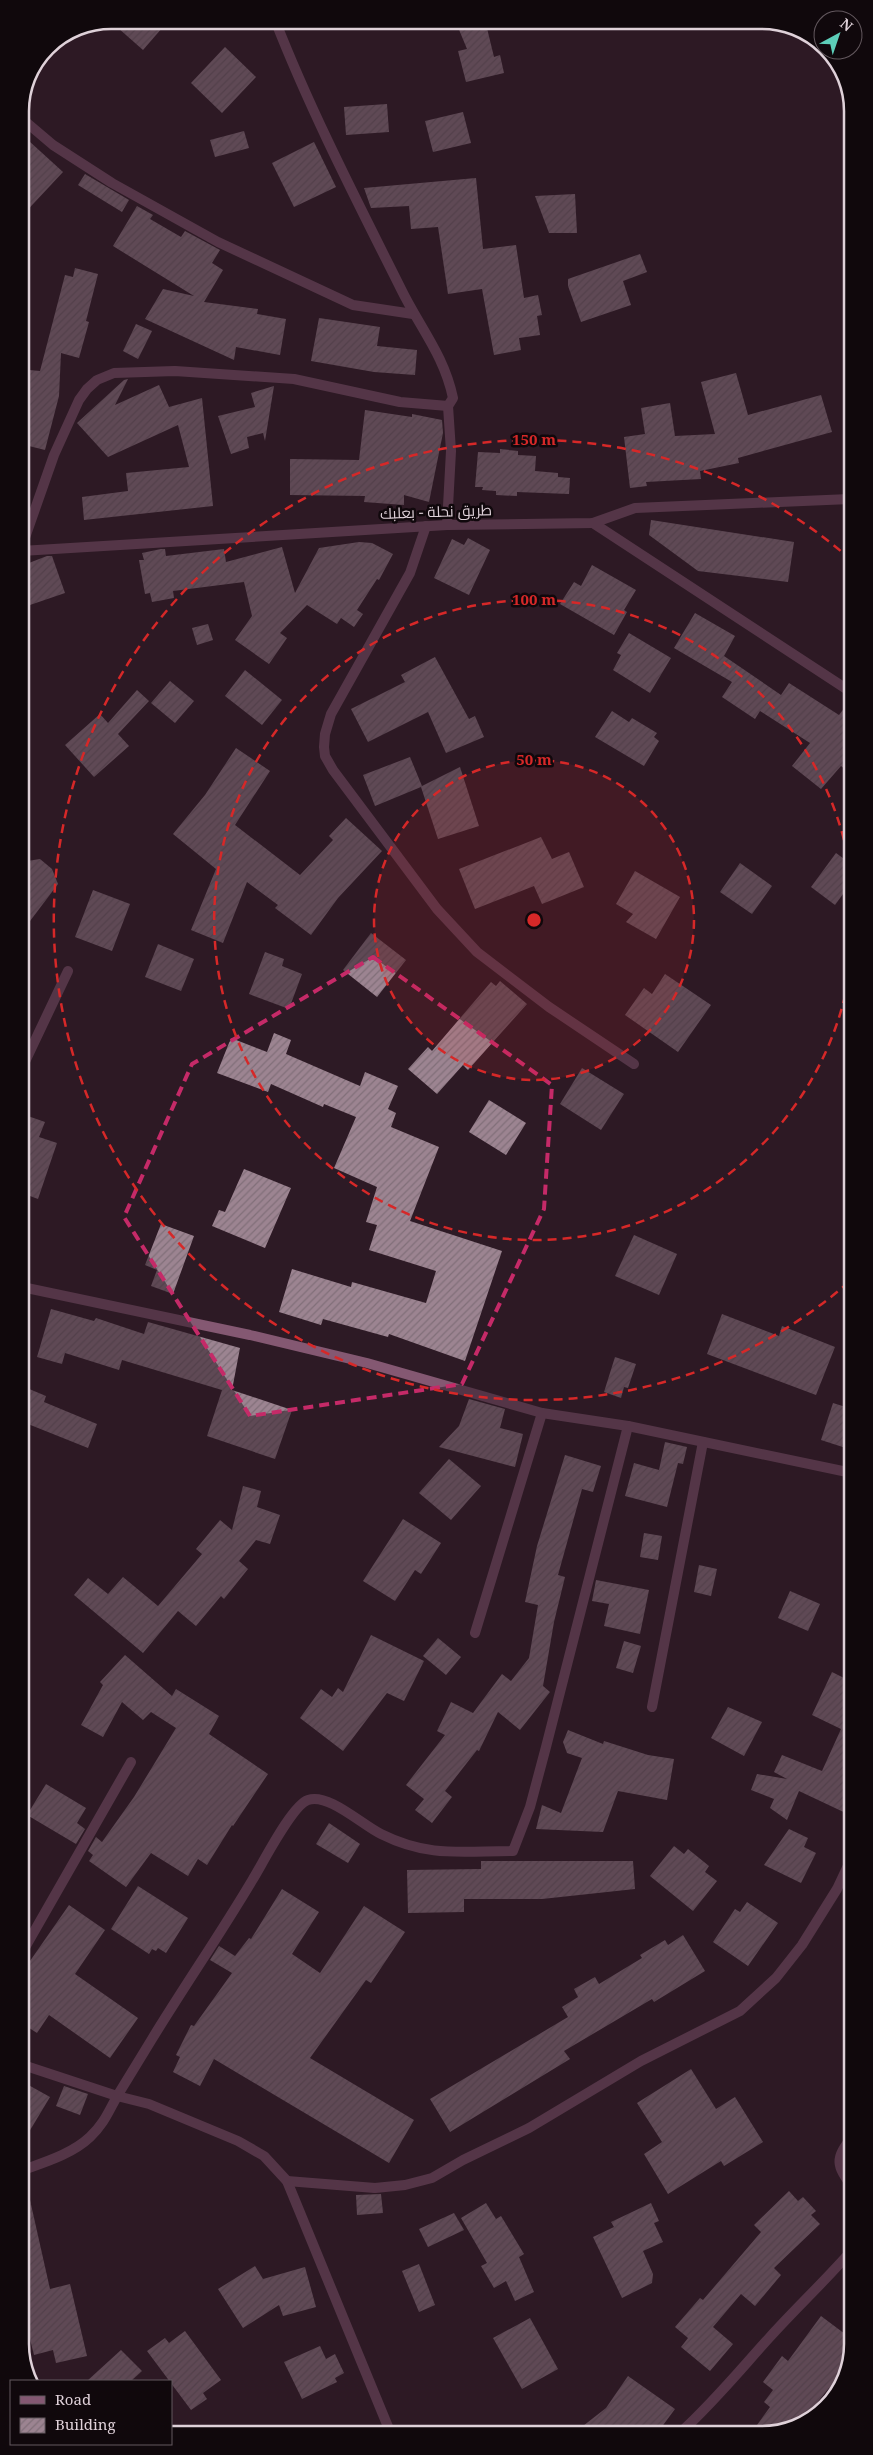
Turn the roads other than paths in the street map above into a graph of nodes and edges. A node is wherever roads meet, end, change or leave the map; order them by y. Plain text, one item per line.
1 (279, 29) edge
2 (29, 125) edge
3 (413, 314) junction
4 (448, 406) junction
5 (844, 500) edge
6 (593, 523) junction
7 (447, 525) junction
8 (426, 526) junction
9 (29, 527) edge
10 (29, 550) edge
11 (844, 687) edge
12 (68, 971) dead end
13 (29, 1055) edge
14 (634, 1064) dead end
15 (29, 1288) edge
16 (542, 1413) junction
17 (628, 1426) junction
18 (703, 1442) junction
19 (844, 1472) edge
20 (475, 1633) dead end
21 (652, 1706) dead end
22 (131, 1762) dead end
23 (844, 1874) edge
24 (29, 1940) edge
25 (29, 2067) edge
26 (117, 2096) junction
27 (844, 2148) edge
28 (29, 2168) edge
29 (844, 2176) edge
30 (287, 2181) junction
31 (844, 2260) edge
32 (388, 2426) edge
33 (687, 2426) edge

1 - 3 street
2 - 3 street
3 - 4 street
4 - 7 street
4 - 9 street
5 - 6 street, طريق نحلة - بعلبك
6 - 7 street, طريق نحلة - بعلبك
6 - 11 street
7 - 8 street, طريق نحلة - بعلبك
8 - 10 street, طريق نحلة - بعلبك
8 - 14 street
12 - 13 street
15 - 16 street
16 - 17 street
16 - 20 street
17 - 18 street
17 - 26 street
18 - 19 street
18 - 21 street
22 - 24 street
23 - 30 street
25 - 26 street
26 - 28 street
26 - 30 street
27 - 29 street
30 - 32 street
31 - 33 street

